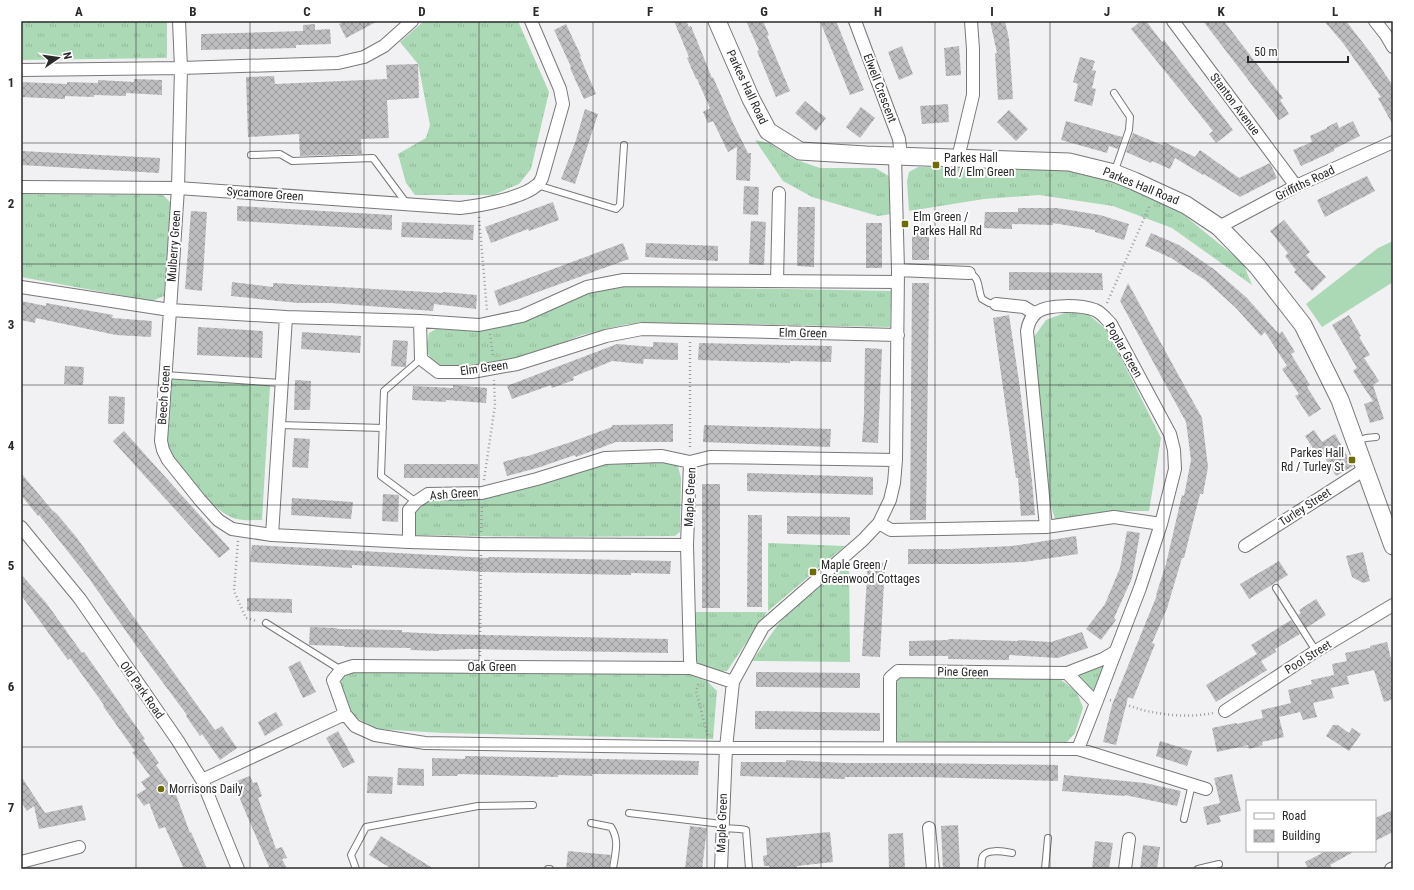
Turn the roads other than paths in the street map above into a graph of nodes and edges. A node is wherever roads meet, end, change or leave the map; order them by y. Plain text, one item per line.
1 (179, 21) edge
2 (412, 21) edge
3 (531, 21) edge
4 (716, 21) edge
5 (855, 21) edge
6 (971, 21) edge
7 (1173, 21) edge
8 (1375, 21) edge
9 (1393, 47) edge
10 (181, 68) junction
11 (21, 70) edge
12 (1114, 93) dead end
13 (1393, 142) edge
14 (624, 145) dead end
15 (251, 155) dead end
16 (898, 156) junction
17 (958, 158) junction
18 (1114, 172) junction
19 (537, 185) junction
20 (21, 186) edge
21 (1296, 186) junction
22 (178, 188) junction
23 (780, 193) dead end
24 (408, 204) junction
25 (1219, 227) junction
26 (969, 273) joint
27 (898, 276) junction
28 (777, 281) junction
29 (21, 287) edge
30 (996, 304) joint
31 (170, 310) junction
32 (1035, 314) junction
33 (286, 317) junction
34 (420, 321) junction
35 (898, 335) junction
36 (421, 359) junction
37 (165, 375) junction
38 (282, 383) junction
39 (279, 425) junction
40 (383, 428) junction
41 (1376, 436) dead end
42 (1355, 441) junction
43 (896, 460) junction
44 (690, 462) junction
45 (1365, 469) junction
46 (416, 502) junction
47 (1388, 521) edge
48 (879, 524) junction
49 (1161, 524) junction
50 (21, 527) edge
51 (1046, 527) junction
52 (272, 535) junction
53 (409, 542) junction
54 (688, 545) junction
55 (1245, 546) dead end
56 (1393, 546) edge
57 (1276, 588) dead end
58 (1393, 605) edge
59 (266, 623) road end
60 (1316, 651) junction
61 (1115, 652) junction
62 (341, 670) junction
63 (697, 670) junction
64 (1067, 673) junction
65 (733, 682) junction
66 (1097, 700) junction
67 (1225, 711) road end
68 (345, 714) junction
69 (726, 748) junction
70 (890, 748) junction
71 (1078, 749) junction
72 (202, 780) junction
73 (1192, 784) junction
74 (1206, 788) dead end
75 (533, 805) dead end
76 (629, 813) dead end
77 (1184, 819) dead end
78 (591, 823) dead end
79 (722, 826) junction
80 (929, 828) dead end
81 (1048, 838) dead end
82 (1129, 839) dead end
83 (79, 847) dead end
84 (1012, 853) dead end
85 (21, 862) edge
86 (1219, 864) dead end
87 (23, 869) edge
88 (238, 869) edge
89 (356, 869) edge
90 (613, 869) edge
91 (720, 869) edge
92 (749, 869) edge
93 (933, 869) edge
94 (981, 869) edge
95 (1045, 869) edge
96 (1126, 869) edge
97 (1198, 869) edge

1 - 10 street
2 - 10 street
3 - 19 street
4 - 16 street, Parkes Hall Road
5 - 16 street, Elwell Crescent
6 - 17 street
7 - 21 street, Stanton Avenue
8 - 9 street
10 - 11 street
10 - 22 street
12 - 18 lane
13 - 21 street, Griffiths Road
14 - 19 lane
15 - 24 lane
16 - 17 street, Parkes Hall Road
16 - 27 street
17 - 18 street, Parkes Hall Road
18 - 25 street, Parkes Hall Road
19 - 24 street, Sycamore Green
20 - 22 street
21 - 25 street, Griffiths Road
22 - 24 street, Sycamore Green
22 - 31 street, Mulberry Green
23 - 28 street
25 - 42 street, Parkes Hall Road
26 - 27 street
26 - 30 lane
27 - 28 street
27 - 35 street
28 - 34 street
29 - 31 street
30 - 32 street
31 - 33 street
31 - 37 street, Beech Green
32 - 49 street, Poplar Green
32 - 51 street
33 - 34 street
33 - 38 street
34 - 36 street
35 - 36 street, Elm Green
35 - 43 street, Maple Green
36 - 40 lane
37 - 38 lane
37 - 52 street, Beech Green
38 - 39 street
39 - 40 lane
39 - 52 street
40 - 46 lane
41 - 42 lane
42 - 45 street, Parkes Hall Road
43 - 44 street, Maple Green
43 - 48 street, Maple Green
44 - 46 street, Ash Green
44 - 54 street, Maple Green
45 - 47 street, Parkes Hall Road
45 - 55 street, Turley Street
46 - 53 street, Ash Green
47 - 56 street, Parkes Hall Road
48 - 51 street
48 - 65 street, Maple Green
49 - 51 street
49 - 61 street
50 - 72 street, Old Park Road
52 - 53 street, Beech Green
53 - 54 street
54 - 63 street, Maple Green
57 - 60 lane
58 - 60 street, Pool Street
59 - 62 lane
60 - 67 street, Pool Street
61 - 64 street
61 - 66 street
62 - 63 street, Oak Green
62 - 68 street
63 - 65 street
64 - 66 street
64 - 70 street, Pine Green
65 - 69 street, Maple Green
66 - 71 street
68 - 69 street
68 - 72 street
69 - 70 street
69 - 79 street, Maple Green
70 - 71 street
71 - 73 street
72 - 88 street, Old Park Road
73 - 74 street
73 - 77 lane
75 - 89 lane
76 - 79 lane
78 - 90 lane
79 - 91 street, Maple Green
79 - 92 lane
80 - 93 street
81 - 95 lane
82 - 96 street
83 - 85 street
84 - 94 lane
85 - 87 street
86 - 97 lane

